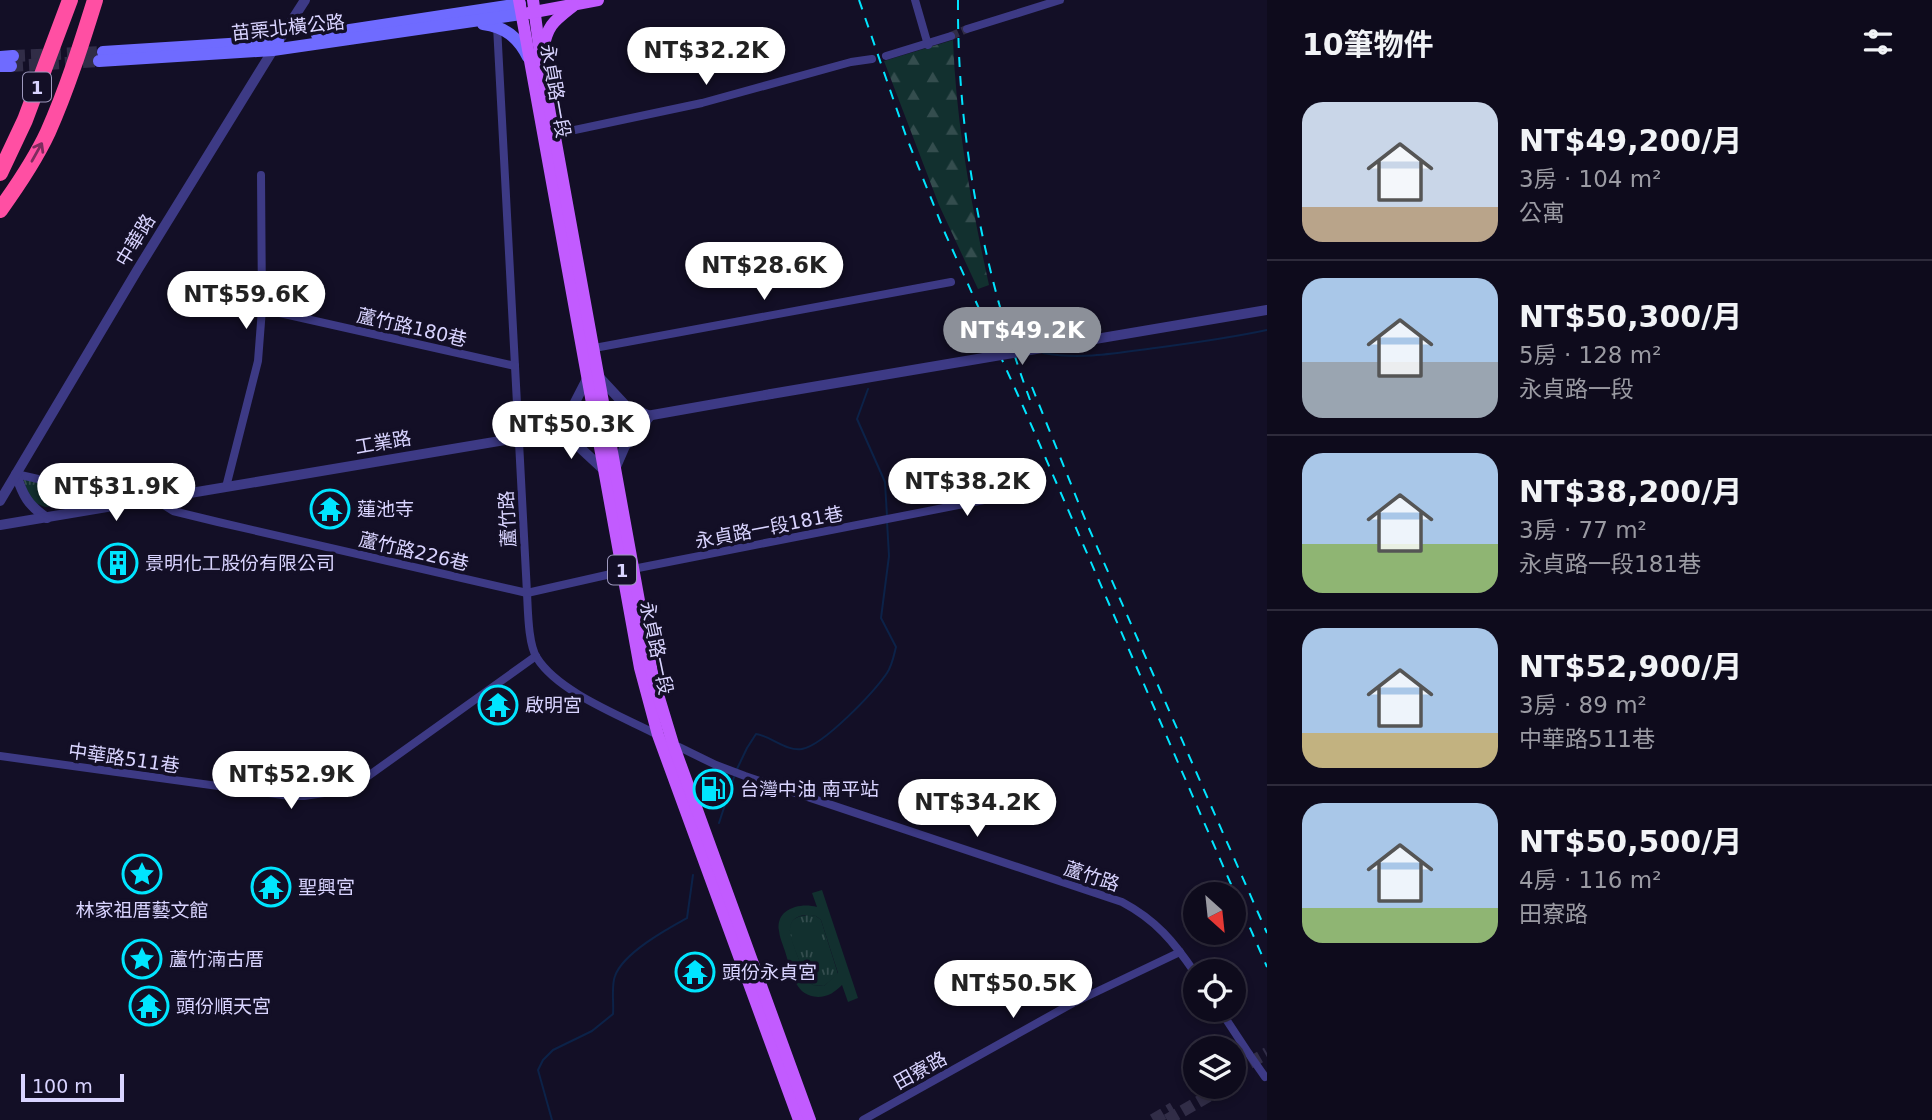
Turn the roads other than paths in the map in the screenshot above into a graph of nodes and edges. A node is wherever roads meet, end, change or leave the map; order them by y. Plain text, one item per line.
1 (70, 0) edge
2 (95, 0) edge
3 (305, 0) edge
4 (490, 0) edge
5 (598, 0) edge
6 (915, 0) edge
7 (1059, 0) edge
8 (576, 4) junction
9 (529, 5) edge
10 (472, 17) junction
11 (497, 26) junction
12 (967, 29) tunnel mouth
13 (951, 36) tunnel mouth
14 (928, 44) junction
15 (276, 45) junction
16 (101, 56) tunnel mouth
17 (886, 56) dead end
18 (872, 59) dead end
19 (536, 61) junction
20 (550, 136) junction
21 (0, 173) edge
22 (261, 175) dead end
23 (0, 210) edge
24 (951, 282) dead end
25 (261, 310) junction
26 (1267, 310) edge
27 (587, 349) junction
28 (515, 366) junction
29 (593, 377) junction
30 (650, 416) junction
31 (601, 424) junction
32 (553, 431) junction
33 (519, 437) junction
34 (609, 469) junction
35 (16, 474) junction
36 (226, 487) junction
37 (1040, 489) dead end
38 (156, 500) junction
39 (0, 501) edge
40 (126, 505) junction
41 (47, 518) junction
42 (0, 525) edge
43 (628, 571) junction
44 (527, 593) junction
45 (536, 656) junction
46 (658, 735) junction
47 (673, 744) junction
48 (0, 756) edge
49 (1180, 951) junction
50 (1185, 959) edge
51 (1228, 1022) edge
52 (778, 1047) junction
53 (1266, 1079) edge
54 (799, 1120) edge
55 (810, 1120) edge
56 (863, 1120) edge

1 - 21 highway, 1, bridge
23 -> 2 highway
3 - 15 street, 中華路
4 - 10 main road
5 - 8 main road
6 - 14 street
7 - 12 street
8 - 9 main road
8 - 19 main road
9 - 10 main road, 苗栗北橫公路
9 - 19 main road, 永貞路一段 / 1
10 - 11 main road
10 - 15 main road, 苗栗北橫公路
11 - 19 main road
11 - 28 street, 蘆竹路
13 - 14 street
14 - 17 street
15 - 16 main road, 苗栗北橫公路
15 - 35 street, 中華路
18 - 20 street
19 - 20 main road, 永貞路一段 / 1
20 - 27 main road, 永貞路一段 / 1
22 - 25 street
24 - 27 street
25 - 28 street, 蘆竹路180巷
25 - 36 street
26 - 30 street, 工業路, bridge
27 - 29 main road, 永貞路一段 / 1
28 - 33 street, 蘆竹路
29 - 30 street
29 - 31 main road, 永貞路一段 / 1
29 - 32 street
30 - 31 street, 工業路
30 - 34 street
31 - 32 street, 工業路
31 - 34 main road, 永貞路一段 / 1
32 - 33 street, 工業路
32 - 34 street
33 - 36 street, 工業路
33 - 44 street, 蘆竹路
34 - 43 main road, 永貞路一段 / 1
35 - 39 street, 中華路
35 - 40 street
35 - 41 street
36 - 38 street, 工業路
37 - 43 street, 永貞路一段181巷
38 - 40 street, 工業路
38 - 44 street, 蘆竹路226巷
40 - 41 street, 工業路
41 - 42 street, 工業路
43 - 44 street, 蘆竹路226巷
43 - 46 main road, 永貞路一段 / 1
43 - 47 main road, 永貞路一段 / 1
44 - 45 street, 蘆竹路
45 - 46 street
45 - 48 street, 中華路511巷
46 - 47 street
46 - 52 main road, 永貞路一段 / 1
47 - 49 street, 蘆竹路
47 - 52 main road, 永貞路一段 / 1
49 - 50 street, 蘆竹路
49 - 56 street, 田寮路
51 - 53 street, bridge
52 - 54 main road, 永貞路一段 / 1
52 - 55 main road, 永貞路一段 / 1

